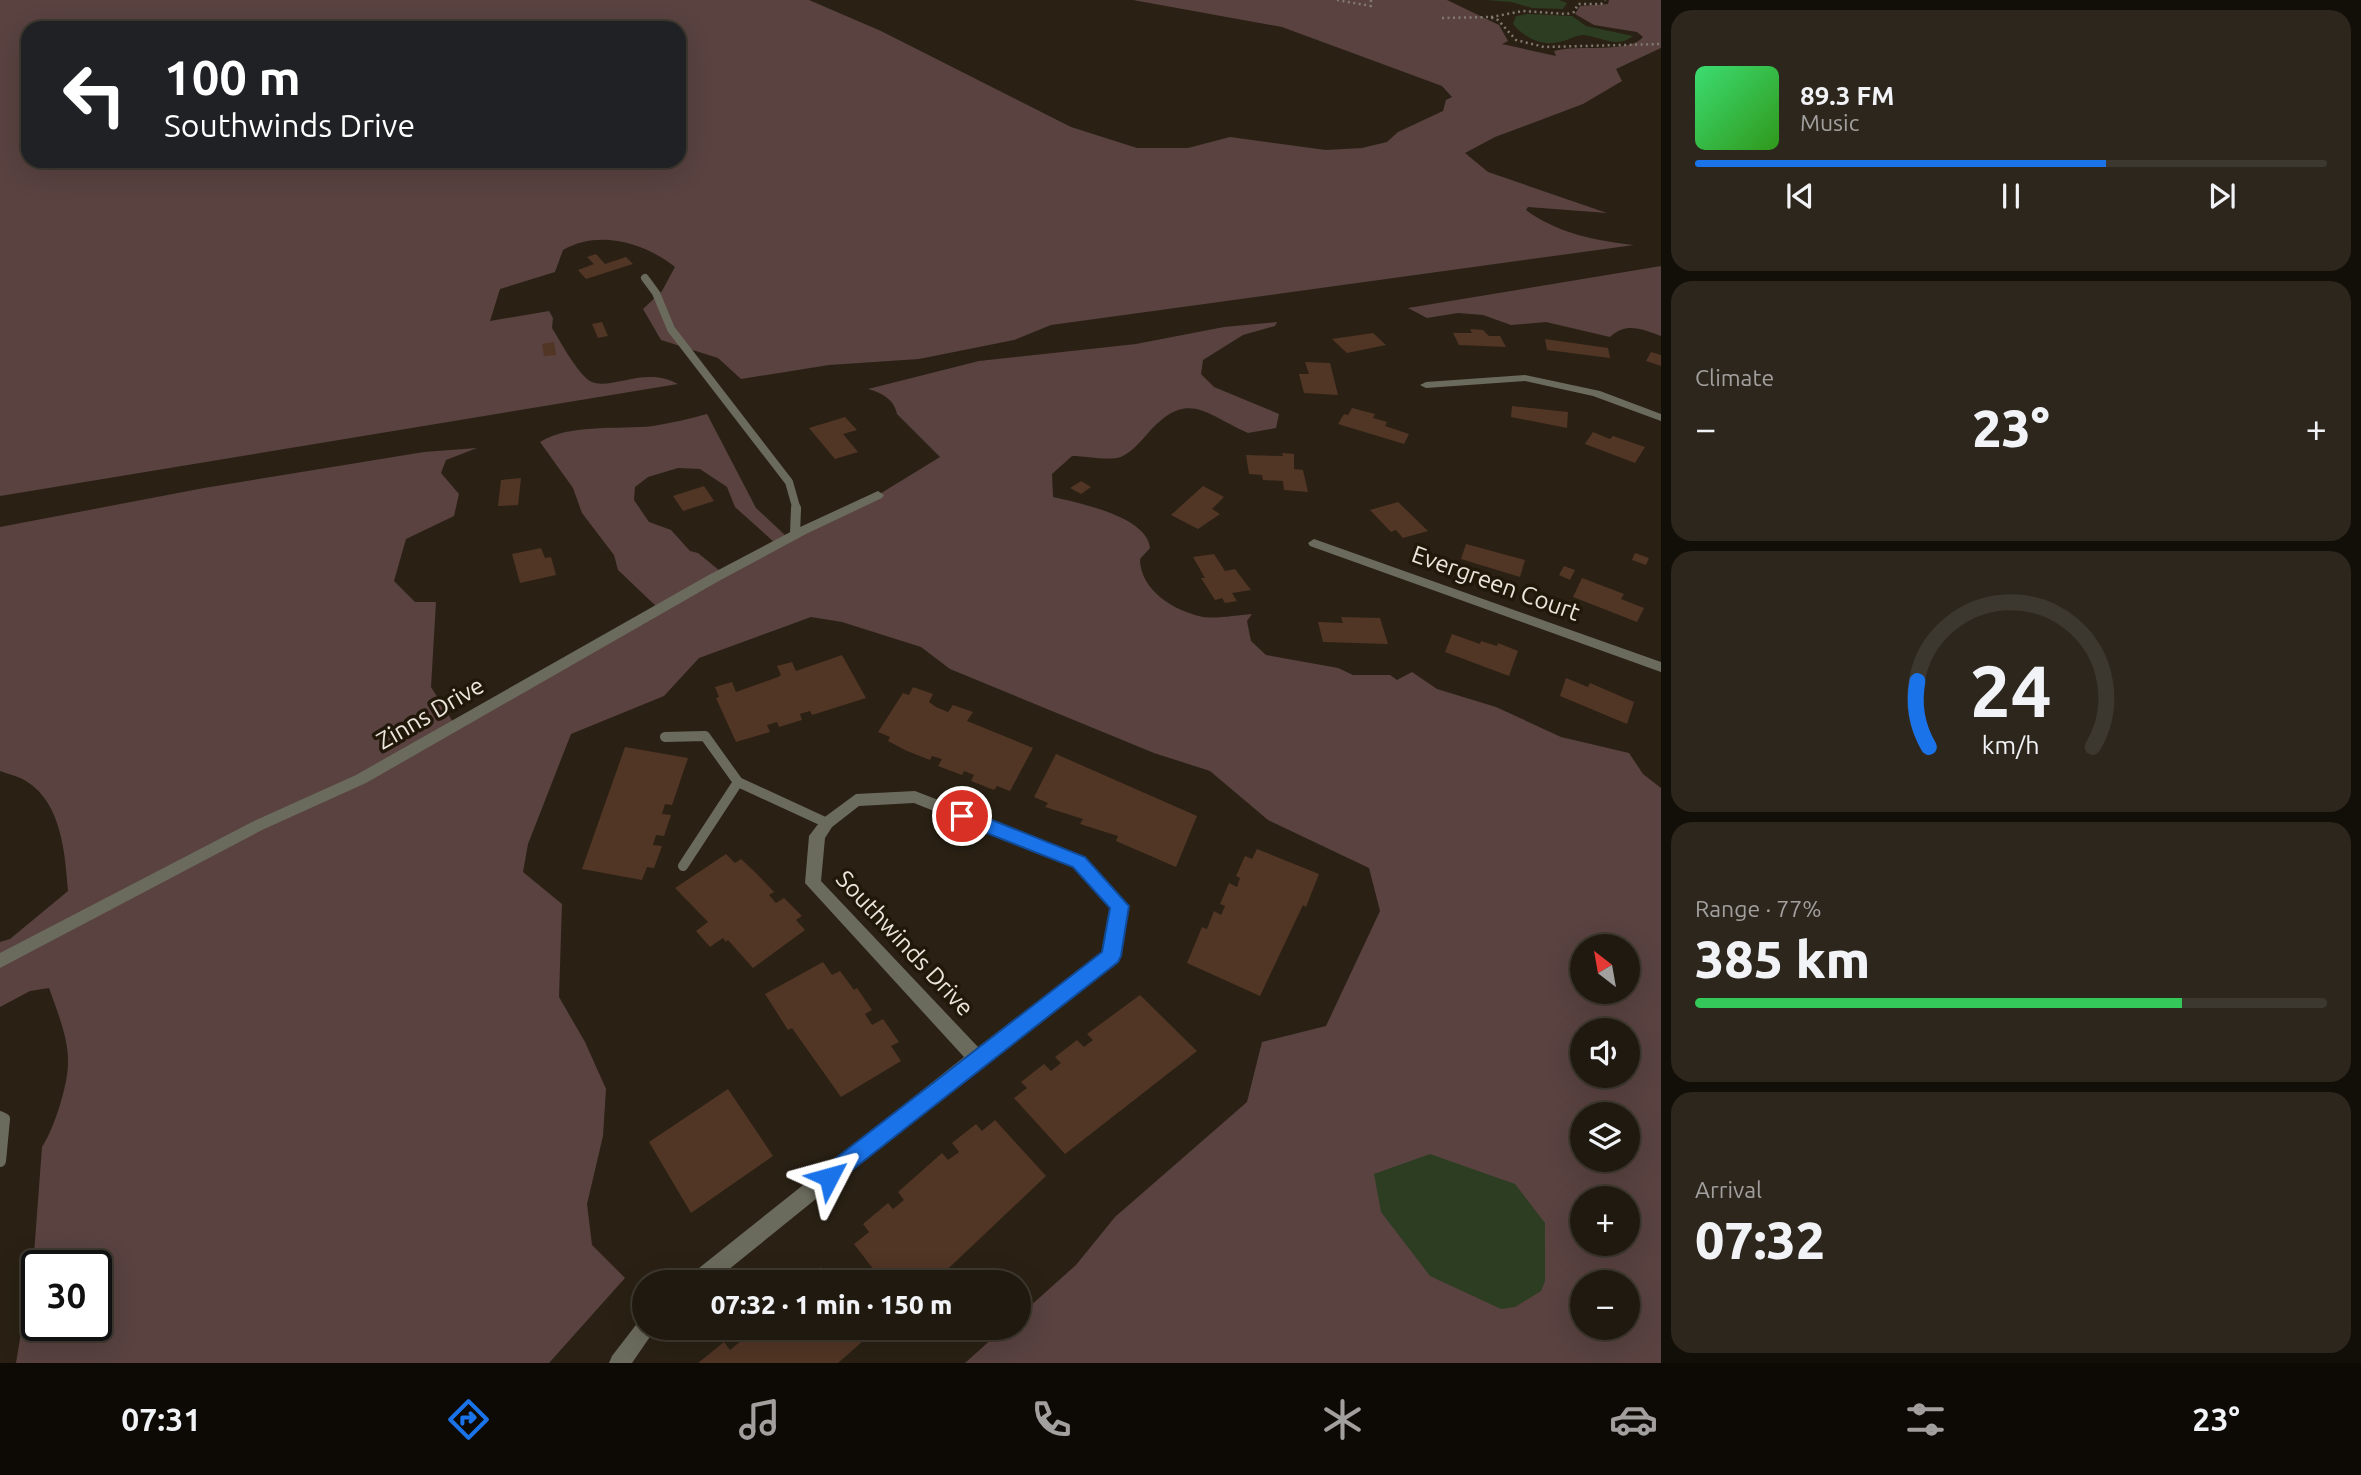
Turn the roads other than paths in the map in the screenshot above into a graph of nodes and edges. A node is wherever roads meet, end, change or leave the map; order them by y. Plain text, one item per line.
1 (645, 278) dead end
2 (1426, 384) dead end
3 (1661, 418) edge
4 (878, 495) dead end
5 (796, 534) junction
6 (1314, 543) dead end
7 (1661, 667) edge
8 (665, 737) dead end
9 (738, 782) junction
10 (827, 822) junction
11 (683, 866) dead end
12 (0, 961) edge
13 (977, 1058) junction
14 (0, 1117) edge
15 (0, 1161) edge
16 (712, 1270) edge
17 (637, 1340) edge
18 (619, 1363) edge

1 - 5 lane
2 - 3 street
4 - 5 street, Zinns Drive
5 - 12 street, Zinns Drive
6 - 7 street, Evergreen Court
8 - 9 lane
9 - 10 lane
9 - 11 lane
10 - 13 street, Southwinds Drive
10 - 13 street
13 - 16 street
14 - 15 lane
17 - 18 street

